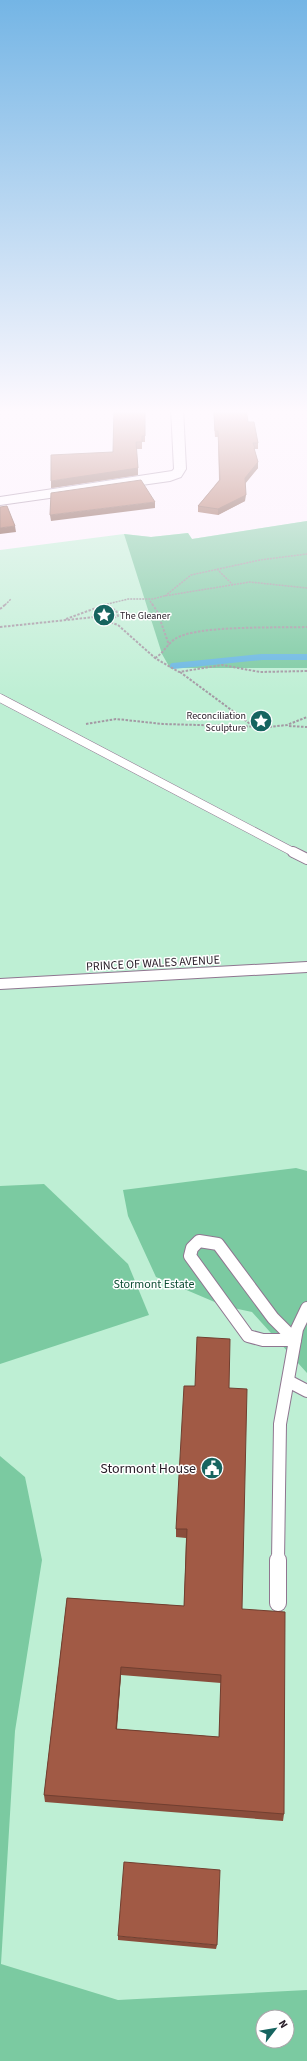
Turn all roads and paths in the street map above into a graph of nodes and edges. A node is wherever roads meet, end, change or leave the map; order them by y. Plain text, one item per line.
1 (307, 554) edge
2 (220, 568) junction
3 (234, 585) junction
4 (307, 588) edge
5 (164, 596) junction
6 (11, 598) dead end
7 (150, 601) junction
8 (0, 609) edge
9 (95, 617) junction
10 (62, 620) junction
11 (109, 620) junction
12 (0, 627) edge
13 (307, 627) edge
14 (169, 645) junction
15 (155, 658) junction
16 (307, 670) edge
17 (179, 672) junction
18 (0, 698) edge
19 (307, 717) edge
20 (84, 725) dead end
21 (284, 726) junction
22 (254, 727) junction
23 (307, 727) edge
24 (307, 859) edge
25 (307, 968) edge
26 (0, 984) edge
27 (307, 1308) edge
28 (295, 1340) junction
29 (288, 1381) junction
30 (307, 1391) edge
31 (278, 1603) dead end

1 - 2 path
2 - 3 path
2 - 5 path
3 - 4 path
3 - 5 path
5 - 7 path
6 - 8 path
7 - 10 path
7 - 14 path
9 - 10 path
9 - 11 path
9 - 11 path
10 - 12 path
11 - 15 path
13 - 14 path
14 - 15 path
15 - 17 path
16 - 17 path
17 - 22 path
18 - 24 lane
19 - 21 path
20 - 22 path
21 - 22 path
21 - 23 path
25 - 26 lane, PRINCE OF WALES AVENUE
27 - 28 lane
28 - 28 lane
28 - 29 lane
29 - 30 lane
29 - 31 lane

